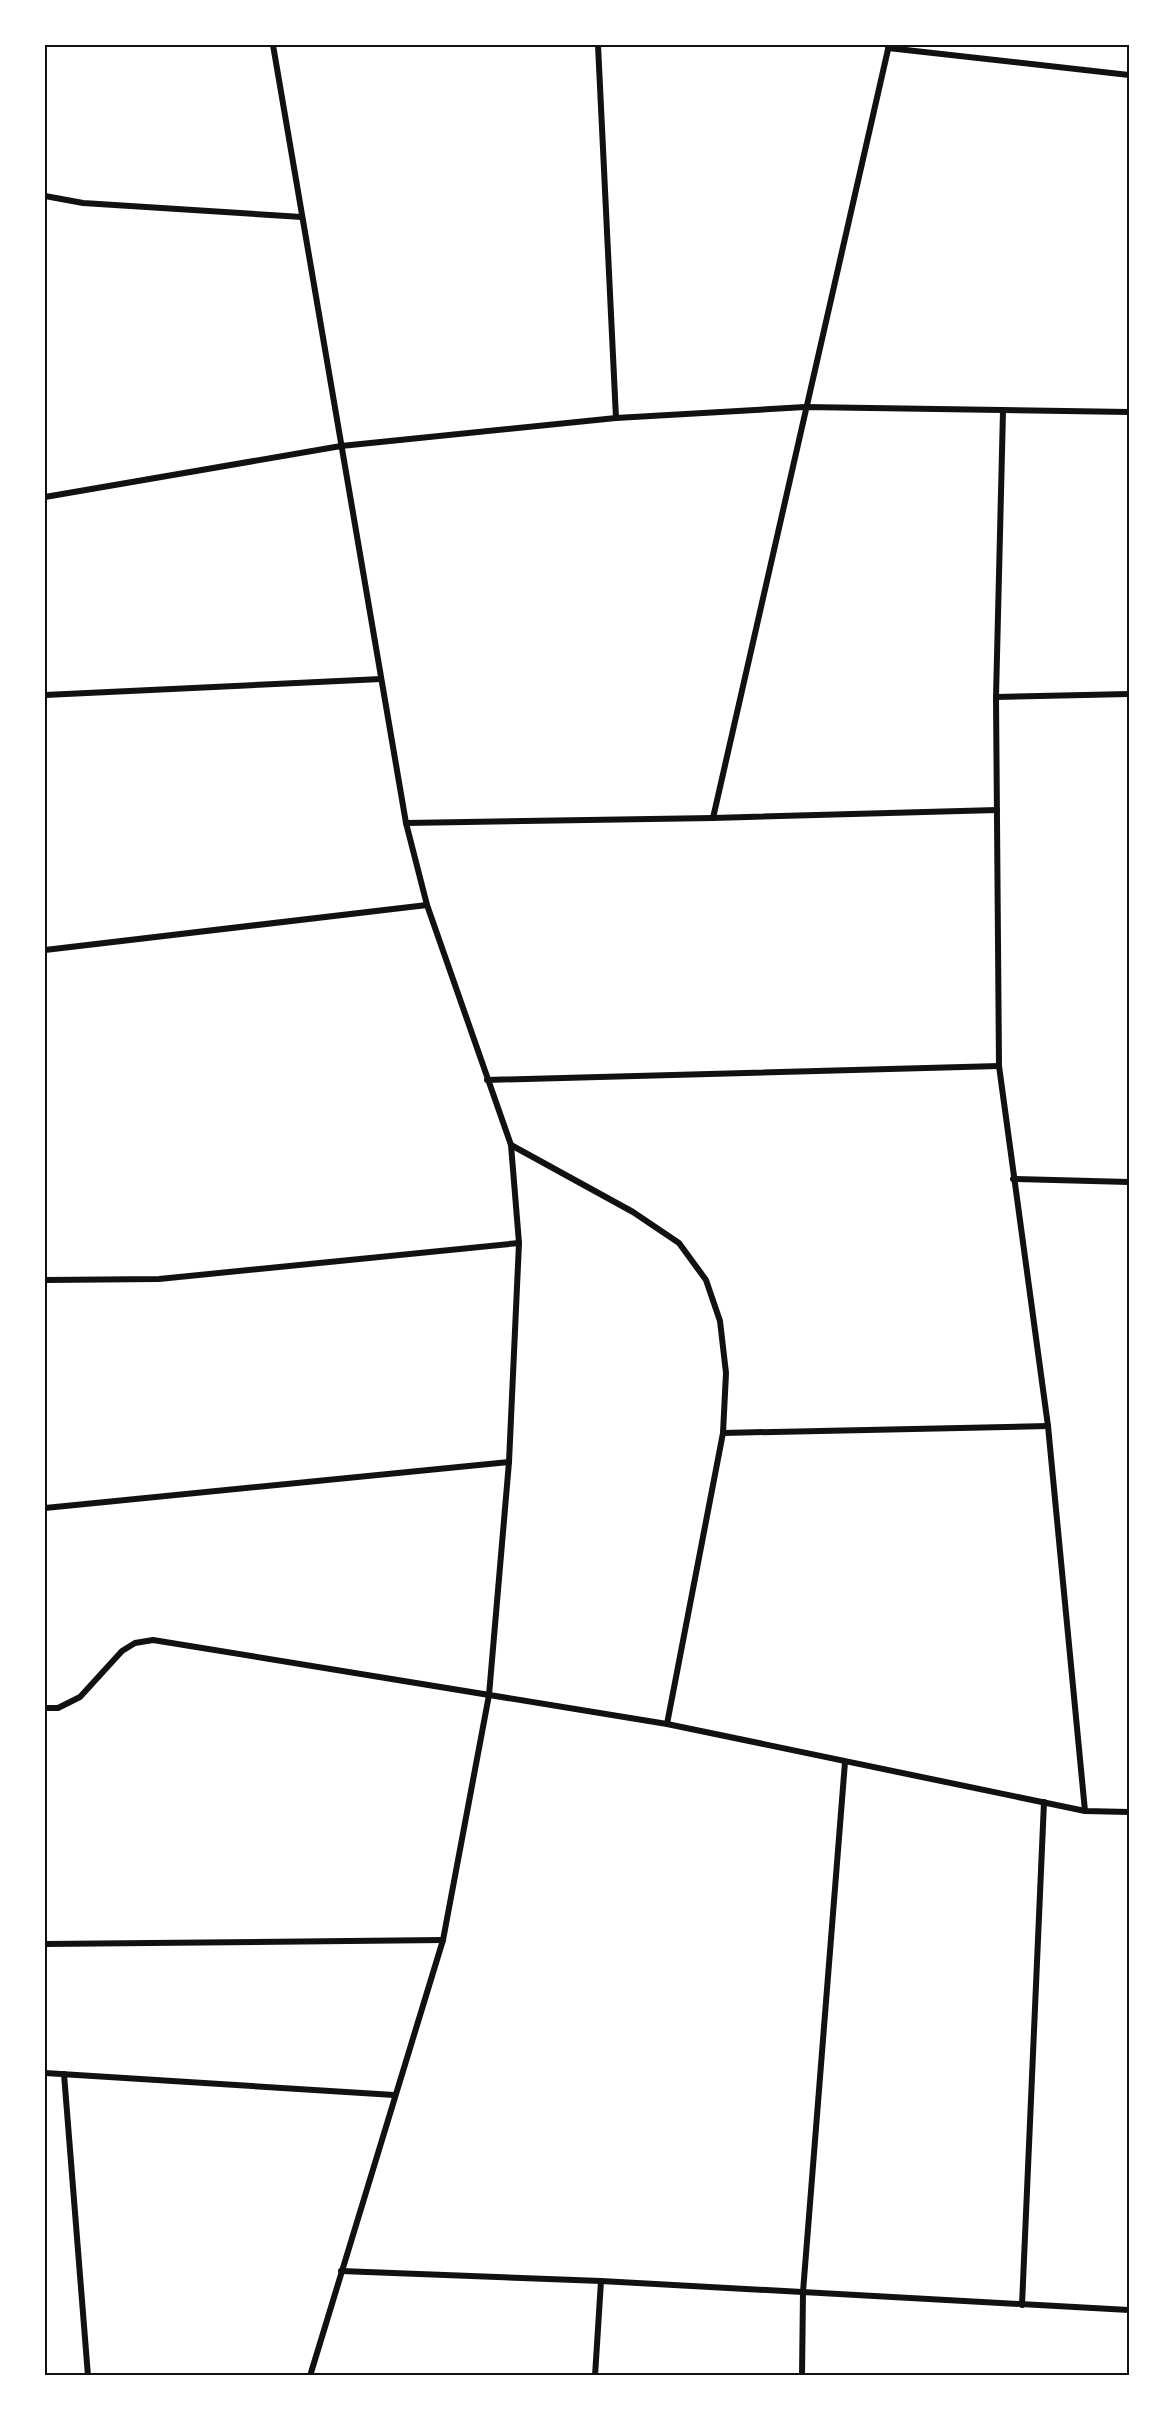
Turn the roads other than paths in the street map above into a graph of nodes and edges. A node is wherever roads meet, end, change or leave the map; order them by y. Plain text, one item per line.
1 (273, 45) edge
2 (598, 45) edge
3 (888, 46) edge
4 (1129, 75) edge
5 (45, 196) edge
6 (302, 217) junction
7 (805, 407) junction
8 (1003, 411) junction
9 (1129, 412) edge
10 (616, 418) junction
11 (341, 446) junction
12 (45, 497) edge
13 (381, 679) junction
14 (1129, 694) edge
15 (45, 695) edge
16 (996, 697) junction
17 (997, 810) junction
18 (713, 818) junction
19 (406, 823) junction
20 (427, 905) junction
21 (45, 950) edge
22 (999, 1066) junction
23 (487, 1080) junction
24 (511, 1145) junction
25 (1014, 1179) junction
26 (1129, 1182) edge
27 (519, 1243) junction
28 (45, 1280) edge
29 (1048, 1426) junction
30 (723, 1433) junction
31 (509, 1462) junction
32 (45, 1508) edge
33 (489, 1695) junction
34 (45, 1708) edge
35 (667, 1724) junction
36 (845, 1762) junction
37 (1044, 1802) junction
38 (1086, 1811) junction
39 (1129, 1812) edge
40 (442, 1940) junction
41 (45, 1944) edge
42 (45, 2073) edge
43 (64, 2074) junction
44 (394, 2095) junction
45 (341, 2271) junction
46 (601, 2281) junction
47 (804, 2292) junction
48 (1022, 2305) junction
49 (1129, 2310) edge
50 (88, 2376) edge
51 (310, 2376) edge
52 (595, 2376) edge
53 (802, 2376) edge

1 - 6 street
2 - 10 street
3 - 4 street
3 - 7 street
5 - 6 street
6 - 11 street
7 - 8 street
7 - 10 street
7 - 18 street
8 - 9 street
8 - 16 street
10 - 11 street
11 - 12 street
11 - 13 street
13 - 15 street
13 - 19 street
14 - 16 street
16 - 17 street
17 - 18 street
17 - 22 street
18 - 19 street
19 - 20 street
20 - 21 street
20 - 23 street
22 - 23 street
22 - 25 street
23 - 24 street
24 - 27 street
24 - 30 street
25 - 26 street
25 - 29 street
27 - 28 street
27 - 31 street
29 - 30 street
29 - 38 street
30 - 35 street
31 - 32 street
31 - 33 street
33 - 34 street
33 - 35 street
33 - 40 street
35 - 36 street
36 - 37 street
36 - 47 street
37 - 38 street
37 - 48 street
38 - 39 street
40 - 41 street
40 - 44 street
42 - 43 street
43 - 44 street
43 - 50 street
44 - 45 street
45 - 46 street
45 - 51 street
46 - 47 street
46 - 52 street
47 - 48 street
47 - 53 street
48 - 49 street

